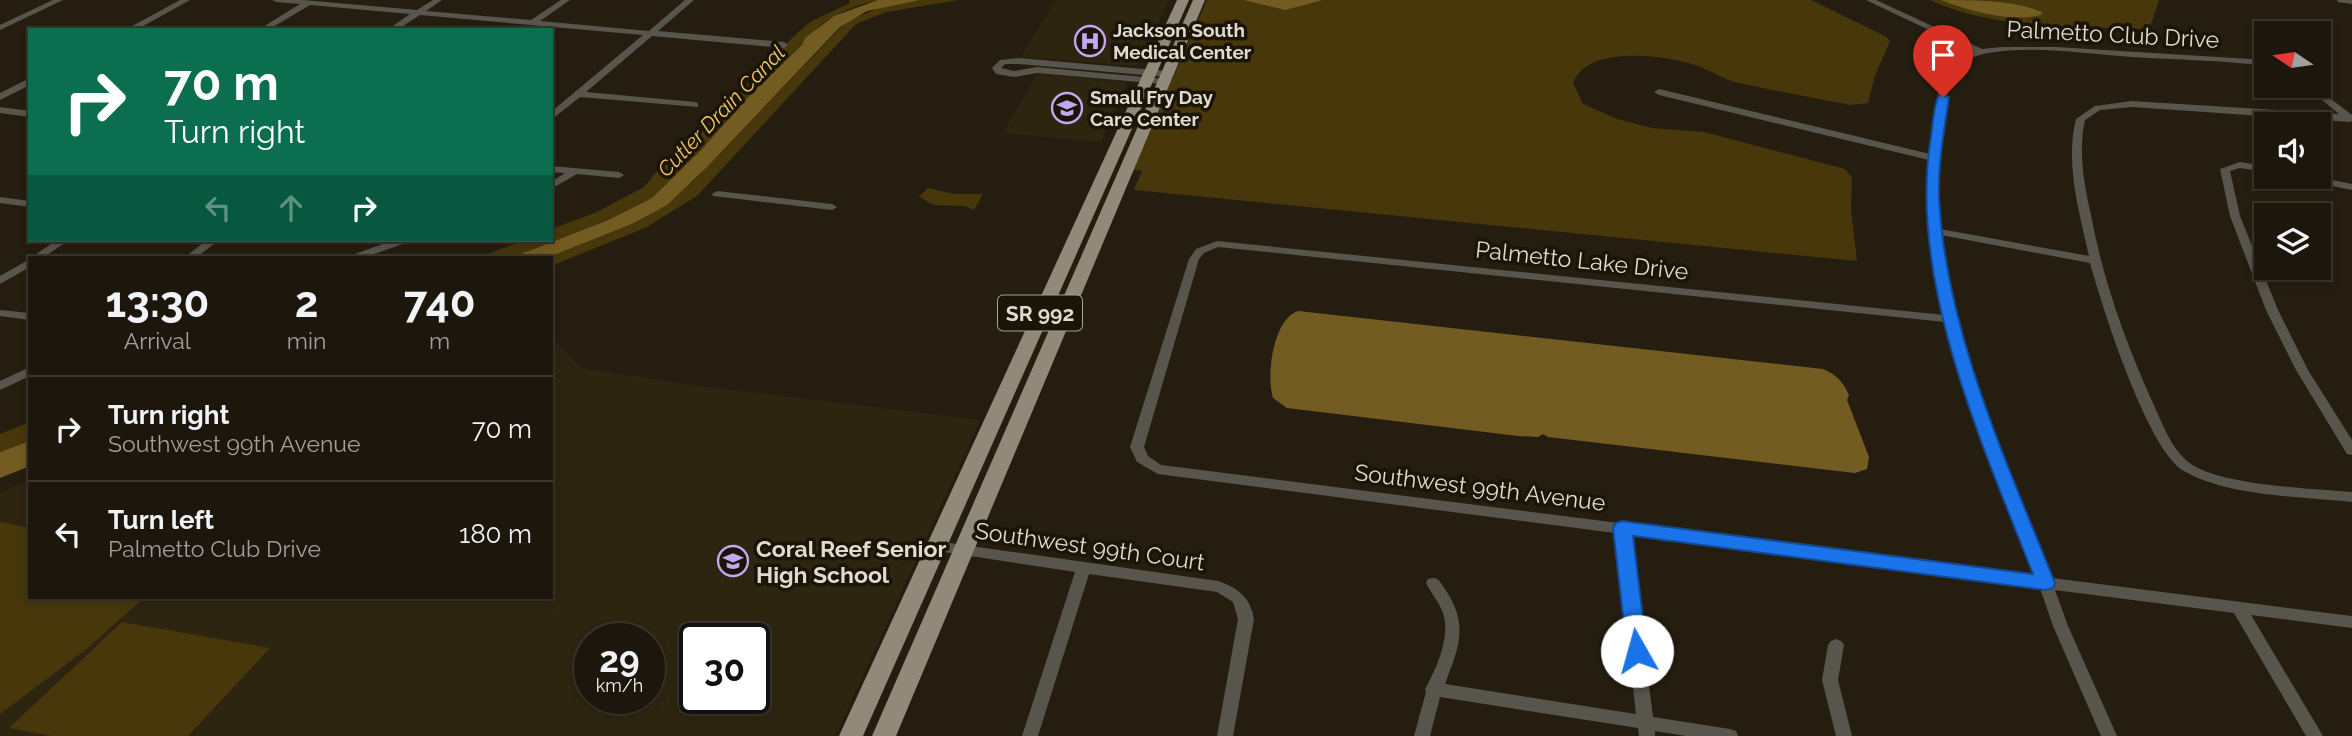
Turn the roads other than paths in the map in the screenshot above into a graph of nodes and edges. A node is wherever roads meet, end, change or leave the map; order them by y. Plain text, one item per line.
1 (59, 0) edge
2 (186, 0) edge
3 (276, 0) edge
4 (438, 0) edge
5 (566, 0) edge
6 (690, 0) edge
7 (1183, 0) edge
8 (1199, 0) edge
9 (1870, 0) edge
10 (2341, 0) edge
11 (2352, 2) edge
12 (308, 3) junction
13 (418, 13) junction
14 (534, 23) junction
15 (0, 28) edge
16 (133, 28) edge
17 (265, 28) edge
18 (394, 28) edge
19 (527, 28) edge
20 (650, 33) junction
21 (784, 45) dead end
22 (1981, 52) junction
23 (2254, 62) edge
24 (1155, 77) junction
25 (28, 82) edge
26 (1659, 92) dead end
27 (579, 94) junction
28 (0, 97) edge
29 (2324, 98) edge
30 (695, 105) dead end
31 (2110, 105) joint
32 (0, 110) edge
33 (28, 114) edge
34 (553, 115) edge
35 (2351, 119) edge
36 (1934, 158) junction
37 (2254, 167) edge
38 (553, 169) edge
39 (574, 172) junction
40 (619, 175) dead end
41 (2331, 183) edge
42 (553, 185) edge
43 (2352, 187) edge
44 (717, 194) dead end
45 (0, 200) edge
46 (28, 204) edge
47 (832, 207) dead end
48 (1935, 231) junction
49 (61, 242) edge
50 (211, 242) edge
51 (398, 242) edge
52 (39, 256) edge
53 (191, 256) edge
54 (359, 256) edge
55 (2093, 260) junction
56 (28, 263) edge
57 (0, 281) edge
58 (0, 313) edge
59 (28, 317) edge
60 (1951, 319) junction
61 (28, 372) edge
62 (0, 386) edge
63 (2352, 451) edge
64 (1145, 462) joint
65 (2198, 473) joint
66 (2352, 497) edge
67 (1622, 528) junction
68 (936, 546) junction
69 (962, 550) junction
70 (1084, 568) junction
71 (1433, 583) dead end
72 (2046, 583) junction
73 (2239, 608) junction
74 (2352, 622) edge
75 (1836, 645) dead end
76 (1433, 689) junction
77 (1646, 730) edge
78 (851, 736) edge
79 (884, 736) edge
80 (1030, 736) edge
81 (1225, 736) edge
82 (1422, 736) edge
83 (1730, 736) edge
84 (1844, 736) edge
85 (2109, 736) edge
86 (2315, 736) edge

1 - 15 street
2 - 16 street
3 - 12 street
4 - 13 street
5 - 14 street
6 - 20 street
7 - 24 main road, SR 992
8 - 24 main road, SR 992
9 - 22 street
10 - 11 street
12 - 13 street
12 - 17 street
13 - 14 street
13 - 18 street
14 - 19 street
14 - 20 street
20 - 21 street
20 - 27 street
22 - 23 street, Palmetto Club Drive
22 - 36 street, Palmetto Club Drive
24 - 24 street
24 - 68 main road, SR 992
24 - 69 main road, SR 992
25 - 28 street
26 - 36 street
27 - 30 street
27 - 34 street
29 - 35 street
31 - 35 street
31 - 55 street
32 - 33 street
36 - 48 street, Palmetto Club Drive
37 - 63 street
38 - 39 street
39 - 40 street
39 - 42 street
41 - 43 street
44 - 47 street
45 - 46 street
48 - 55 street
48 - 60 street, Palmetto Club Drive
49 - 52 street
50 - 53 street
51 - 54 street
55 - 65 street
56 - 57 street
58 - 59 street
60 - 64 street, Palmetto Lake Drive
60 - 72 street, Palmetto Club Drive
61 - 62 street
64 - 67 street, Southwest 99th Avenue
65 - 66 street
67 - 72 street, Southwest 99th Avenue
67 - 77 street
68 - 69 street, Southwest 99th Court
68 - 78 main road, SR 992
69 - 70 street, Southwest 99th Court
69 - 79 main road, SR 992
70 - 80 street
70 - 81 street, Southwest 99th Court
71 - 76 street
72 - 73 street, Southwest 99th Avenue
72 - 85 street, Palmetto Club Drive
73 - 74 street, Southwest 99th Avenue
73 - 86 street
75 - 84 street
76 - 77 street
76 - 82 street
77 - 83 street

